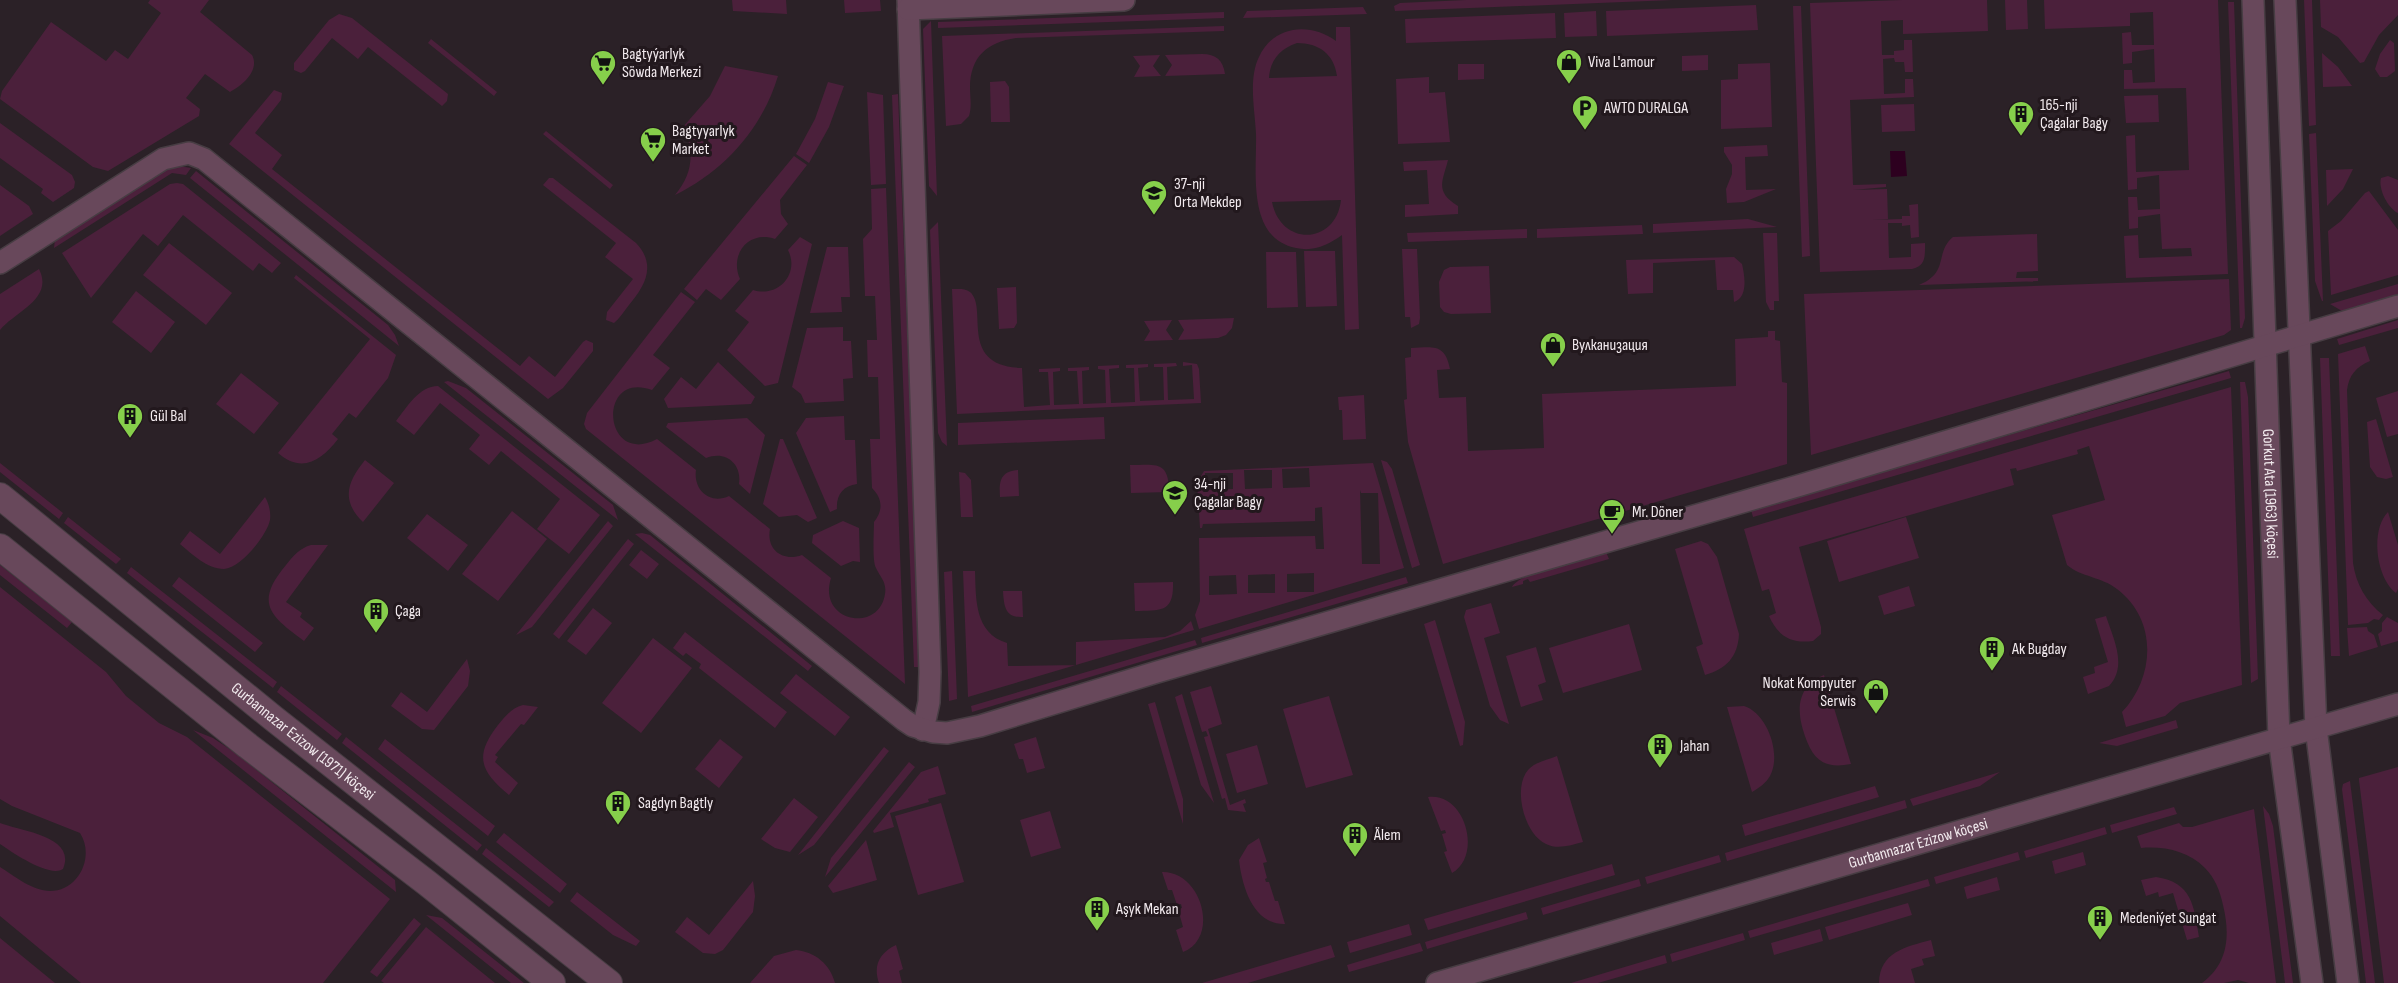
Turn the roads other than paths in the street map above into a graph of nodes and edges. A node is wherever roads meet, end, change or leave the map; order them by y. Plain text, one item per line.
1 (1124, 0) edge
2 (2253, 0) edge
3 (2285, 0) edge
4 (908, 4) edge
5 (0, 263) edge
6 (2398, 306) edge
7 (2299, 335) junction
8 (2265, 346) junction
9 (0, 496) edge
10 (0, 547) edge
11 (2398, 704) edge
12 (2316, 728) junction
13 (923, 730) junction
14 (2279, 738) junction
15 (552, 983) edge
16 (609, 983) edge
17 (1437, 983) edge
18 (2312, 983) edge
19 (2348, 983) edge

1 - 4 street
2 - 8 street, Gorkut Ata (1963) köçesi
3 - 7 street
4 - 13 street
5 - 13 street
6 - 7 street
7 - 8 street
7 - 12 street
8 - 13 street
8 - 14 street, Gorkut Ata (1963) köçesi
9 - 16 street, Gurbannazar Ezizow (1971) köçesi
10 - 15 street
11 - 12 street, Gurbannazar Ezizow köçesi
12 - 14 street, Gurbannazar Ezizow köçesi
12 - 19 street
14 - 17 street, Gurbannazar Ezizow köçesi
14 - 18 street, Gorkut Ata (1963) köçesi

